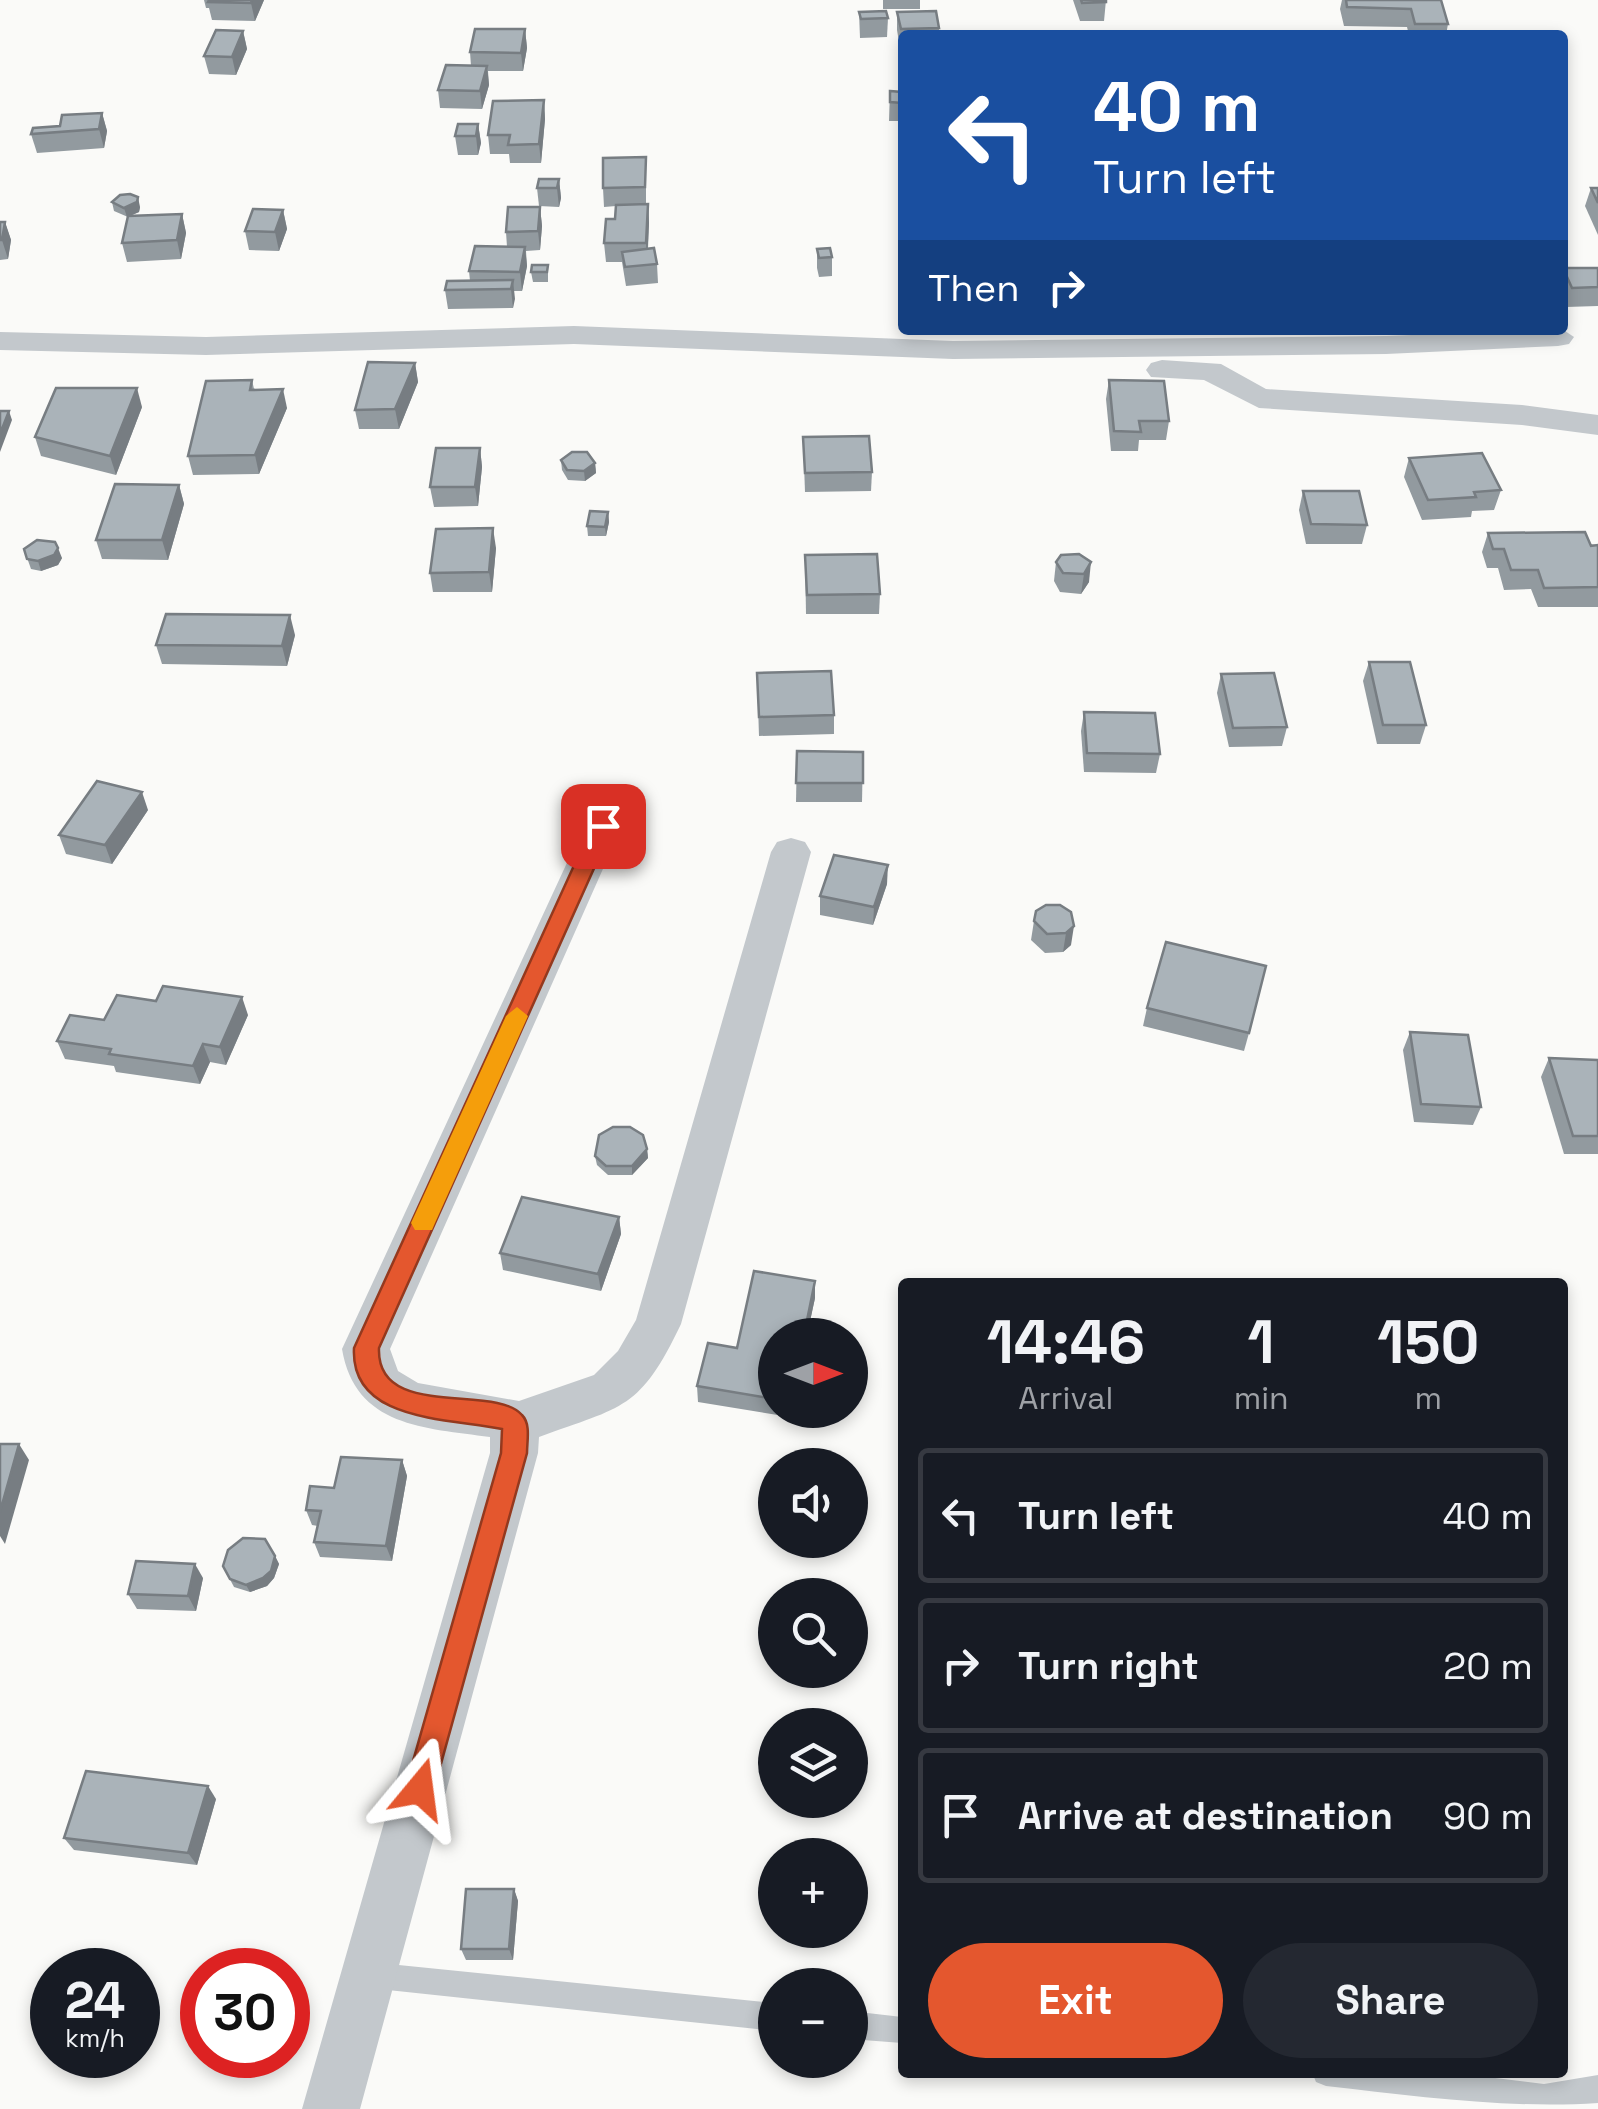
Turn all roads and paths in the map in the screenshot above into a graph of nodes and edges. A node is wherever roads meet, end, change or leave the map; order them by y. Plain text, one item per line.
1 (1558, 336) dead end
2 (0, 341) edge
3 (296, 344) junction
4 (1598, 425) edge
5 (603, 826) dead end
6 (792, 852) dead end
7 (515, 1424) junction
8 (367, 1975) junction
9 (758, 2015) edge
10 (868, 2027) edge
11 (898, 2030) edge
12 (1376, 2078) edge
13 (1598, 2089) edge
14 (331, 2109) edge

1 - 3 street
2 - 3 street
3 - 4 street
5 - 7 street
6 - 7 street
7 - 8 street
8 - 9 lane
8 - 14 street
10 - 11 lane
12 - 13 lane

